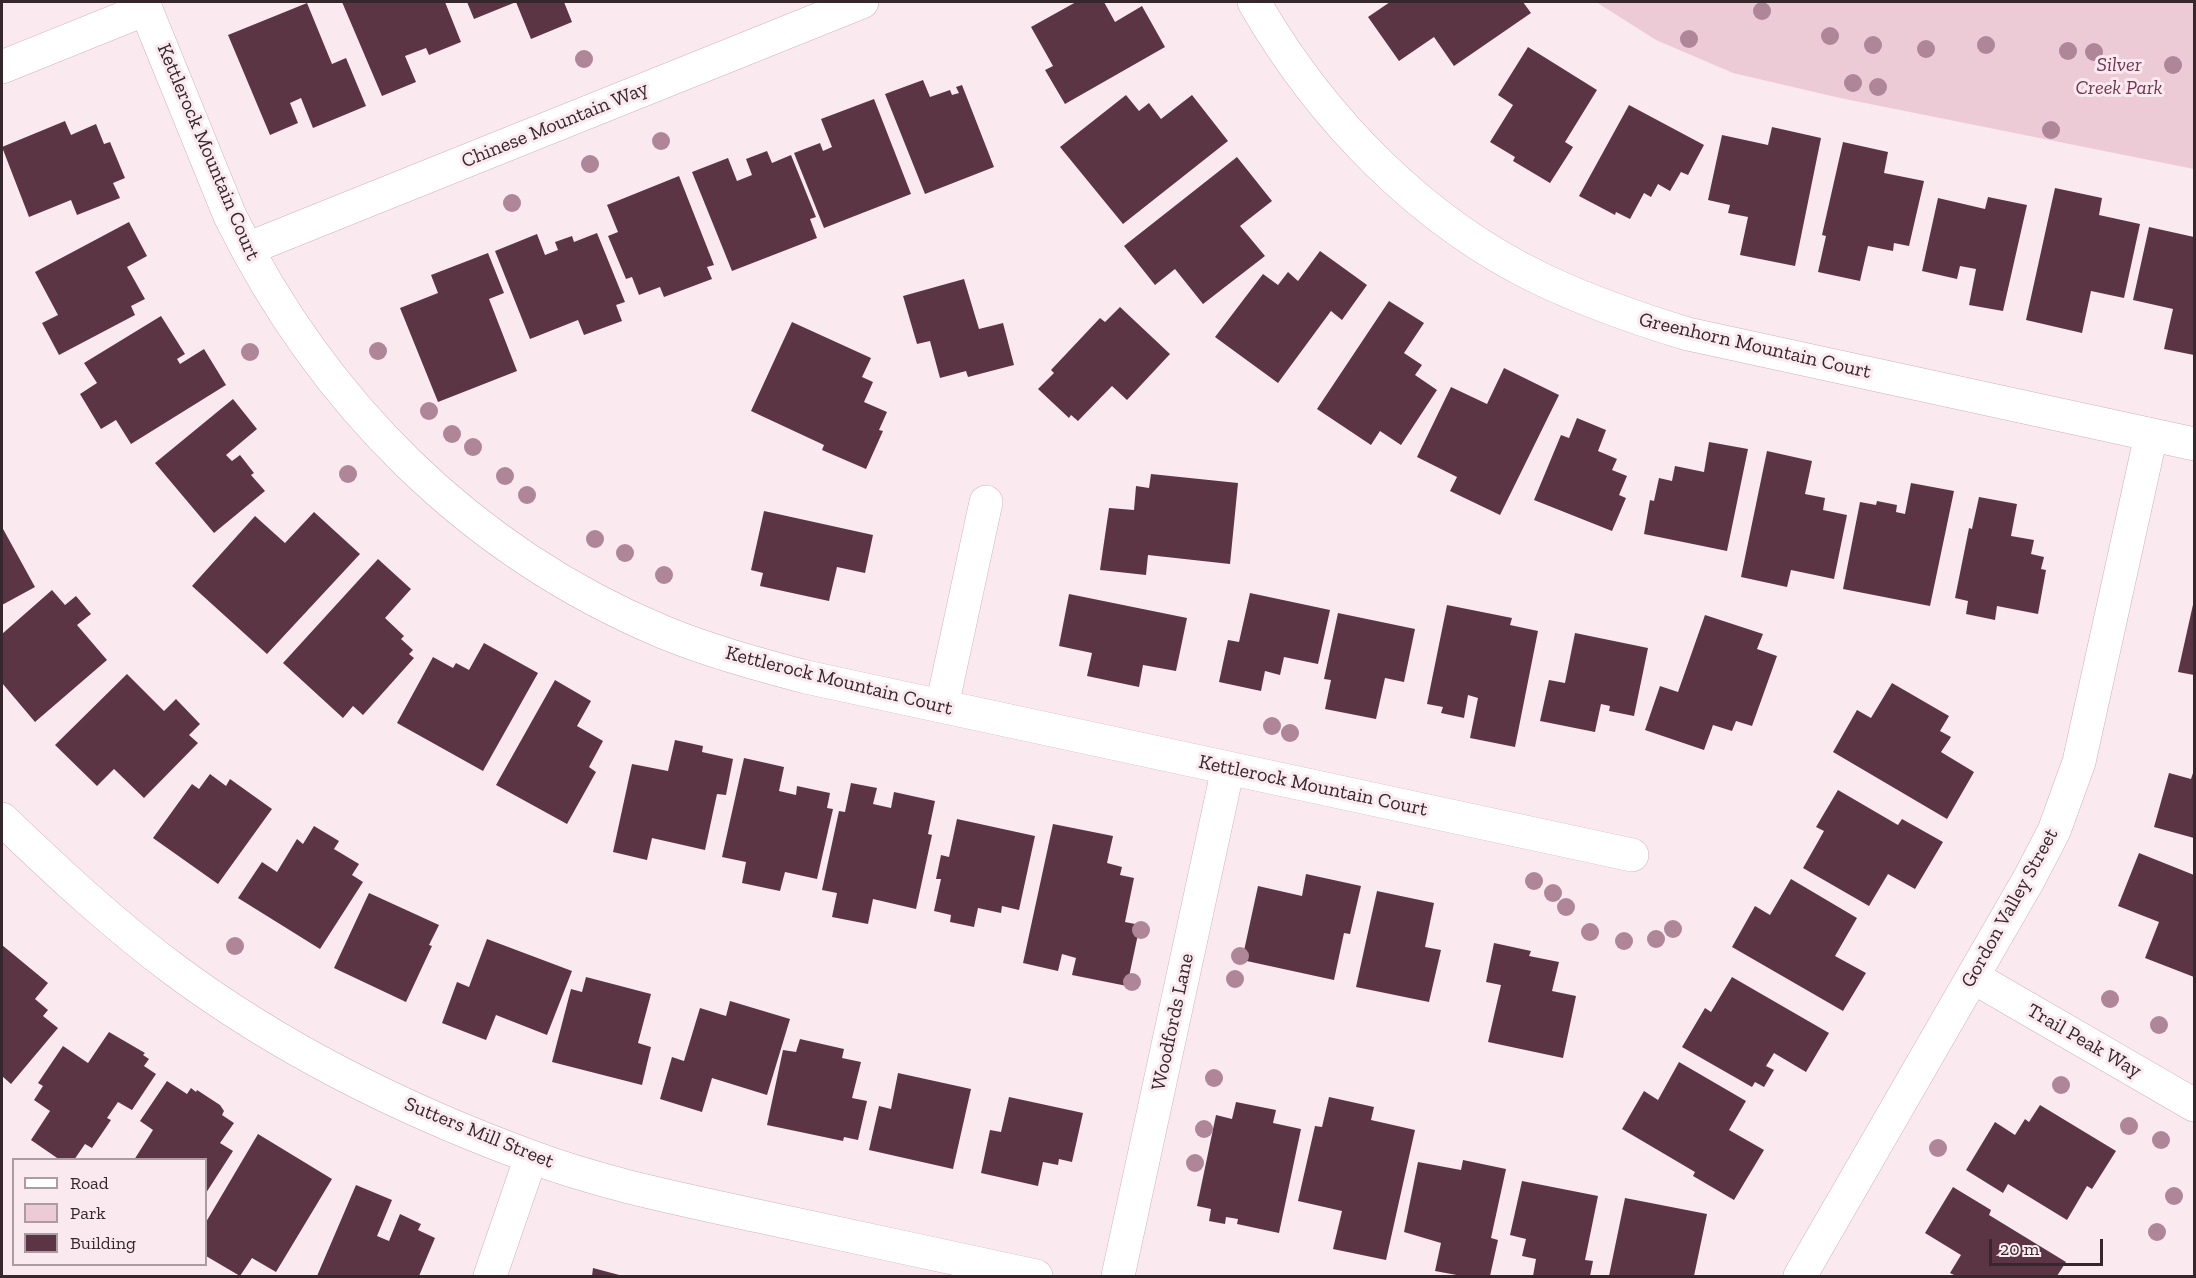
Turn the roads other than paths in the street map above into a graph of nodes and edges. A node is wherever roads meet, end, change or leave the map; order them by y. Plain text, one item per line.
1 (862, 2) edge
2 (1254, 2) edge
3 (145, 5) edge
4 (2, 67) edge
5 (247, 249) junction
6 (2151, 435) junction
7 (2194, 444) edge
8 (986, 502) dead end
9 (942, 706) junction
10 (1228, 768) junction
11 (2, 819) edge
12 (1632, 855) dead end
13 (1973, 977) junction
14 (2194, 1105) edge
15 (531, 1157) junction
16 (490, 1276) edge
17 (1036, 1276) edge
18 (1118, 1276) edge
19 (1800, 1276) edge

1 - 5 street, Chinese Mountain Way
2 - 6 street, Greenhorn Mountain Court
3 - 4 street
3 - 5 street, Kettlerock Mountain Court
5 - 9 street, Kettlerock Mountain Court
6 - 7 street, Greenhorn Mountain Court
6 - 13 street, Gordon Valley Street
8 - 9 street
9 - 10 street, Kettlerock Mountain Court
10 - 12 street, Kettlerock Mountain Court
10 - 18 street, Woodfords Lane
11 - 15 street, Sutters Mill Street
13 - 14 street, Trail Peak Way
13 - 19 street, Gordon Valley Street
15 - 16 street
15 - 17 street, Sutters Mill Street

